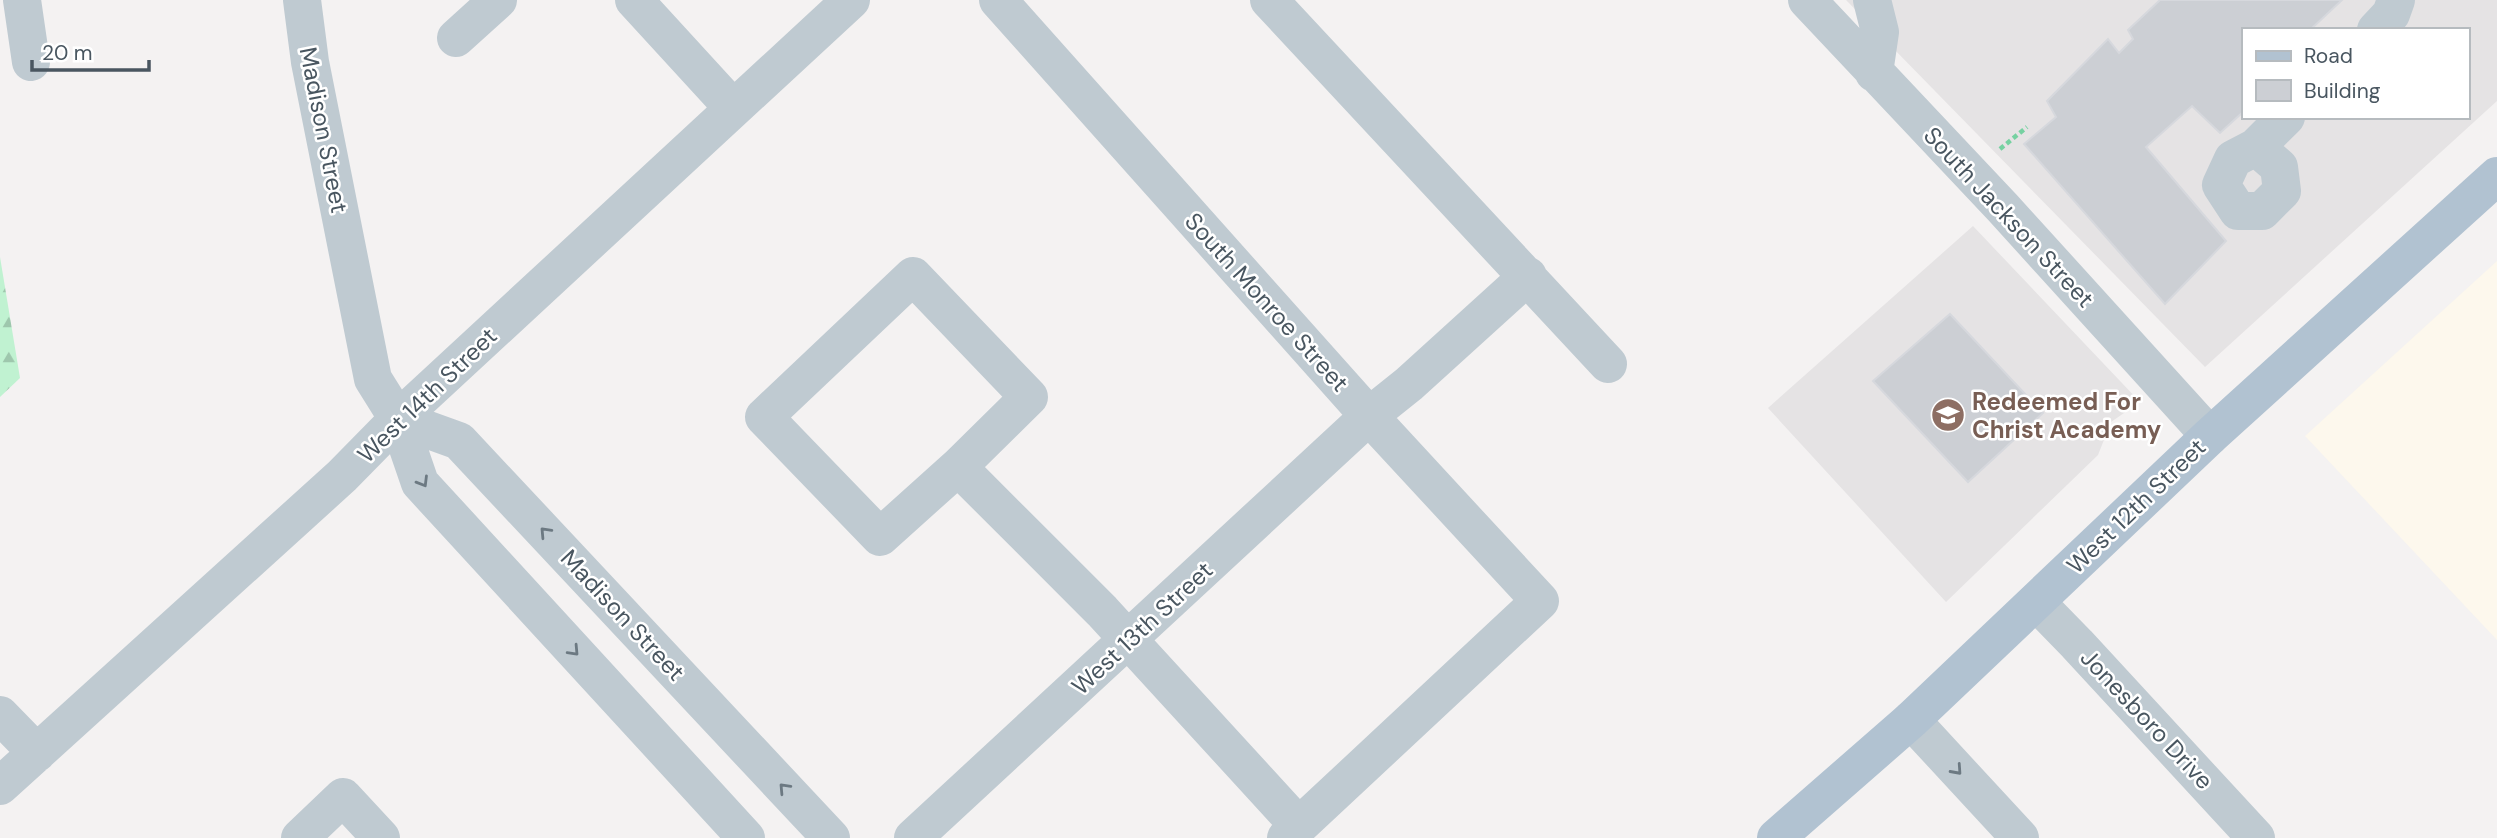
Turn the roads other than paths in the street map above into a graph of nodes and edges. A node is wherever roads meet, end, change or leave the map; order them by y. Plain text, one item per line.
1 (22, 0) edge
2 (302, 0) edge
3 (498, 0) edge
4 (634, 0) edge
5 (851, 0) edge
6 (998, 0) edge
7 (1269, 0) edge
8 (1807, 0) edge
9 (1872, 0) edge
10 (2396, 0) edge
11 (2378, 28) edge
12 (456, 38) dead end
13 (31, 62) dead end
14 (1874, 73) junction
15 (733, 108) junction
16 (2284, 119) edge
17 (2256, 146) dead end
18 (2496, 180) edge
19 (1528, 276) junction
20 (1608, 364) dead end
21 (1369, 416) junction
22 (398, 419) junction
23 (2210, 436) junction
24 (958, 467) junction
25 (2036, 603) junction
26 (1129, 640) junction
27 (0, 715) edge
28 (1911, 720) junction
29 (37, 752) junction
30 (0, 786) edge
31 (1293, 832) edge
32 (300, 838) edge
33 (381, 838) edge
34 (746, 838) edge
35 (831, 838) edge
36 (914, 838) edge
37 (1776, 838) edge
38 (2020, 838) edge
39 (2256, 838) edge

1 - 13 street
2 - 22 street, Madison Street
3 - 12 street
4 - 15 street
5 - 15 street, West 14th Street
6 - 21 street, South Monroe Street
7 - 19 street
8 - 14 street, South Jackson Street
9 - 14 street
10 - 11 street
14 - 23 street, South Jackson Street
15 - 22 street, West 14th Street
16 - 17 street
18 - 23 main road, West 12th Street
19 - 20 street
19 - 21 street, West 13th Street
21 - 26 street, West 13th Street
21 - 31 street, South Monroe Street
22 - 29 street, West 14th Street
22 -> 34 street, Madison Street
35 -> 22 street, Madison Street
23 - 25 main road, West 12th Street
24 - 24 street
24 - 26 street
25 - 28 main road, West 12th Street
25 - 39 street, Jonesboro Drive
26 - 31 street
26 - 36 street, West 13th Street
27 - 29 street
28 - 37 main road, West 12th Street
28 -> 38 street
29 - 30 street, West 14th Street
32 - 33 street

